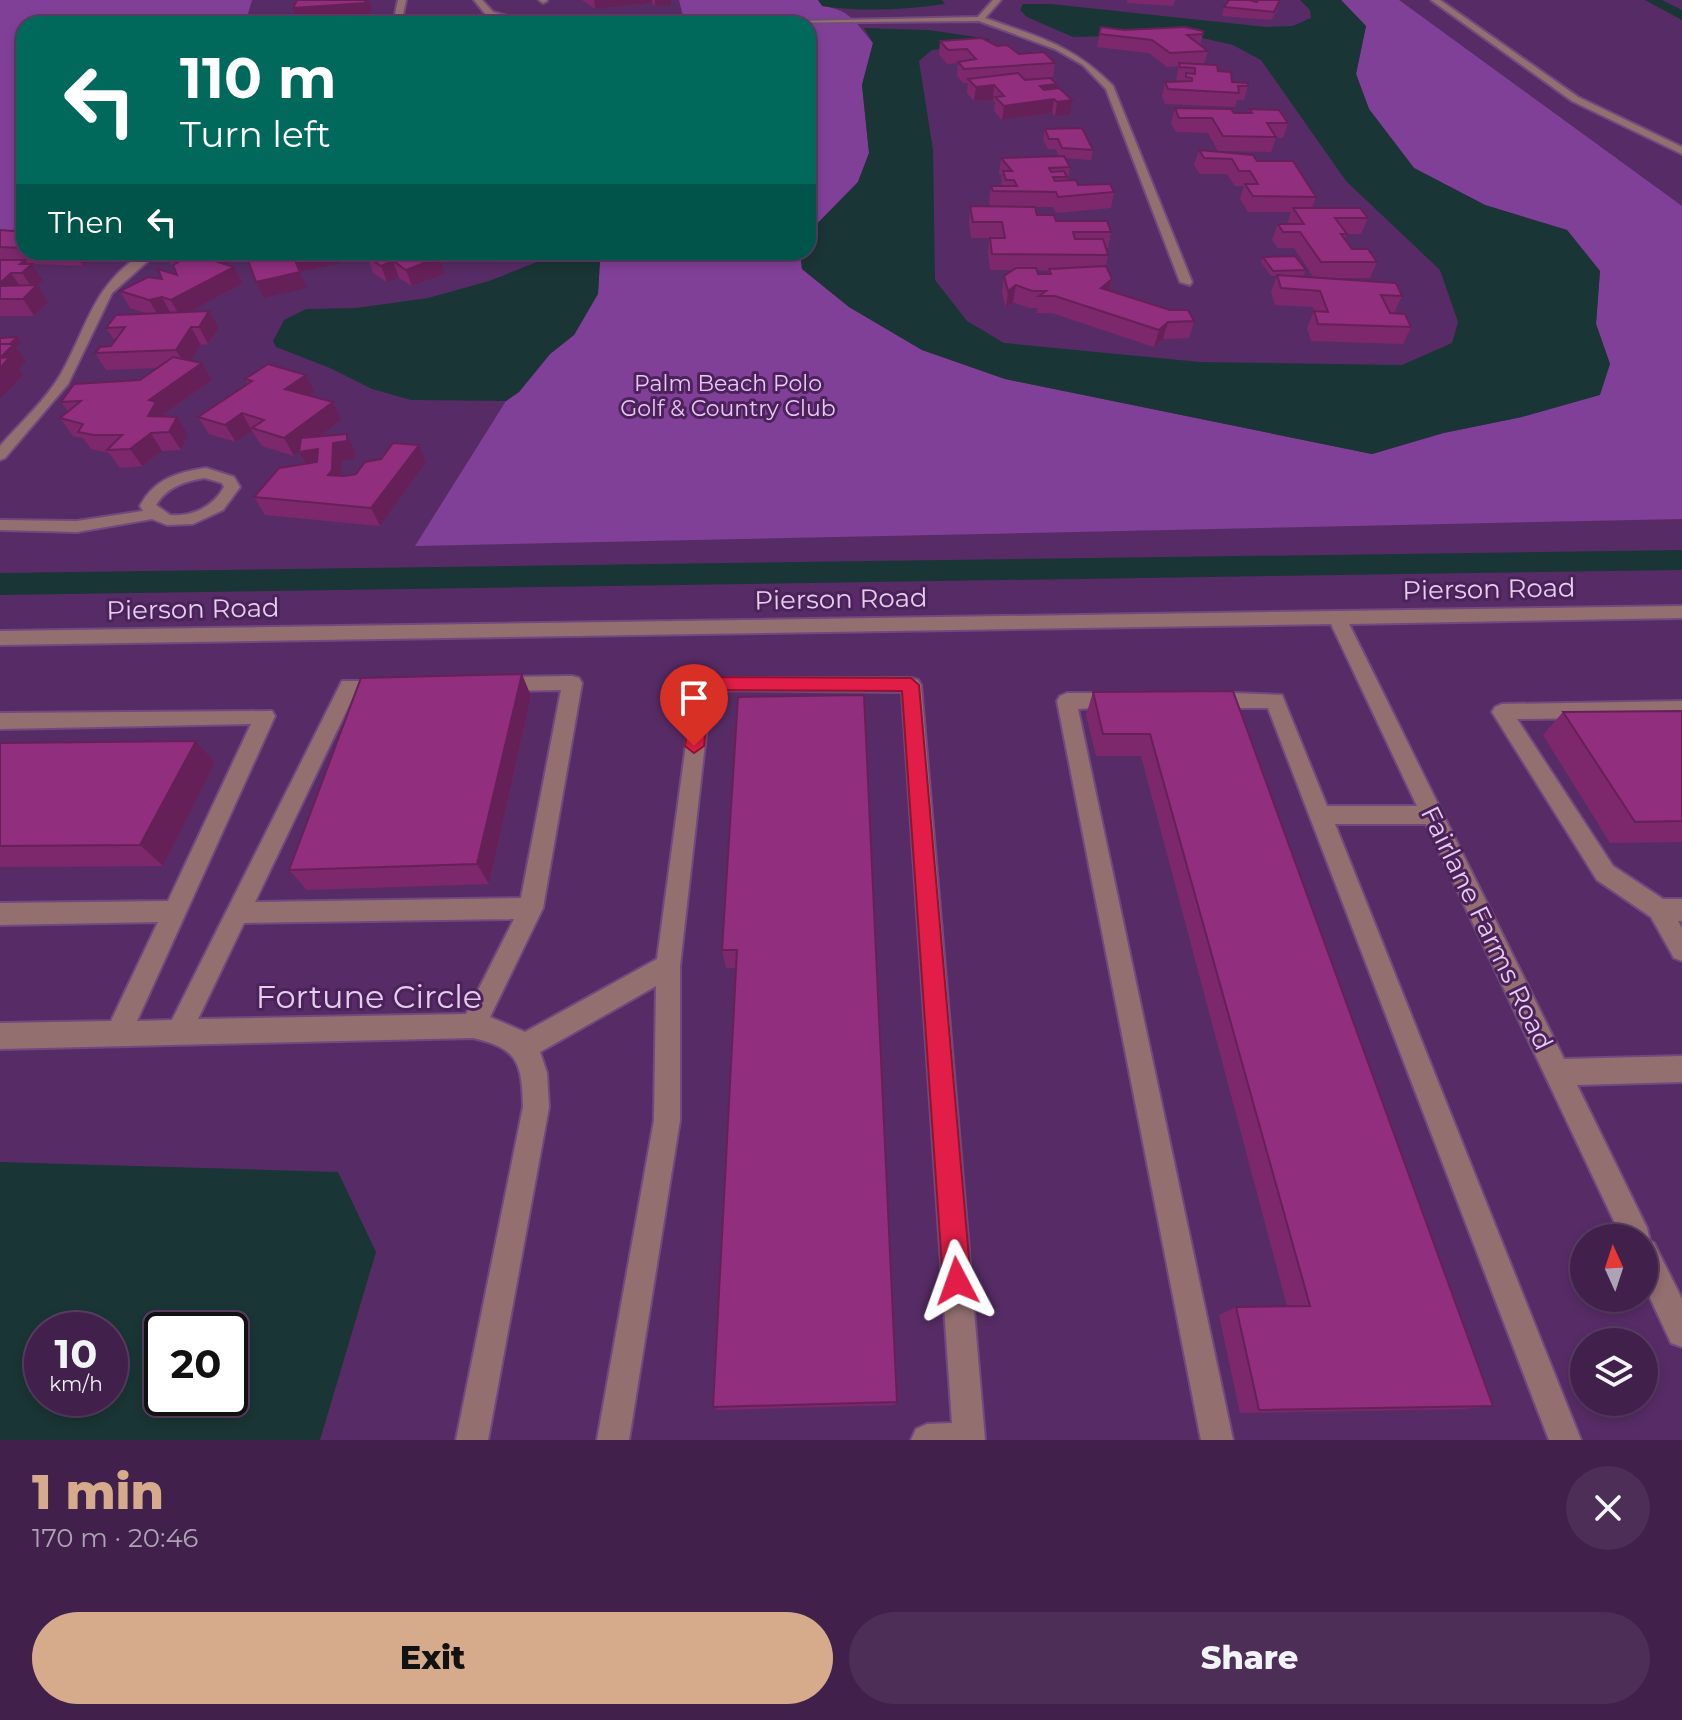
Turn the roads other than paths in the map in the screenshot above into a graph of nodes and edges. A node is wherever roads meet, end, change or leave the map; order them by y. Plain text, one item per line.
1 (478, 0) edge
2 (997, 0) edge
3 (1435, 0) edge
4 (498, 16) edge
5 (980, 19) junction
6 (816, 22) edge
7 (1677, 149) edge
8 (1682, 158) edge
9 (142, 260) edge
10 (1186, 282) dead end
11 (0, 455) edge
12 (153, 514) junction
13 (0, 525) edge
14 (1682, 612) edge
15 (1337, 617) junction
16 (0, 638) edge
17 (477, 684) edge
18 (413, 685) edge
19 (1147, 700) edge
20 (1179, 700) edge
21 (1682, 709) edge
22 (0, 721) edge
23 (1321, 815) junction
24 (1433, 815) junction
25 (531, 908) junction
26 (1671, 910) edge
27 (175, 911) junction
28 (238, 913) junction
29 (0, 914) edge
30 (1682, 950) edge
31 (668, 966) junction
32 (473, 1026) junction
33 (179, 1032) junction
34 (118, 1034) junction
35 (0, 1036) edge
36 (524, 1047) junction
37 (1682, 1069) edge
38 (1557, 1072) junction
39 (1630, 1224) edge
40 (1658, 1282) edge
41 (1682, 1332) edge
42 (969, 1439) edge
43 (472, 1440) edge
44 (613, 1440) edge
45 (927, 1440) edge
46 (1217, 1440) edge
47 (1565, 1440) edge

1 - 4 street
2 - 5 street
3 - 7 street
5 - 6 street
5 - 10 street
7 - 8 street
9 - 11 street
12 - 12 street
12 - 13 street
14 - 15 street, Pierson Road
15 - 16 street, Pierson Road
15 - 24 street, Fairlane Farms Road
17 - 25 street
18 - 28 street
19 - 46 street
20 - 23 street
21 - 26 street
22 - 27 street
23 - 24 street
23 - 47 street
24 - 38 street, Fairlane Farms Road
25 - 28 street
25 - 32 street
26 - 30 street
27 - 29 street
27 - 34 street
28 - 33 street
31 - 36 street
31 - 42 street
31 - 44 street
32 - 33 street, Fortune Circle
32 - 36 street, Fortune Circle
33 - 34 street, Fortune Circle
34 - 35 street, Fortune Circle
36 - 43 street
37 - 38 street
38 - 39 street, Fairlane Farms Road
40 - 41 street
42 - 45 street

